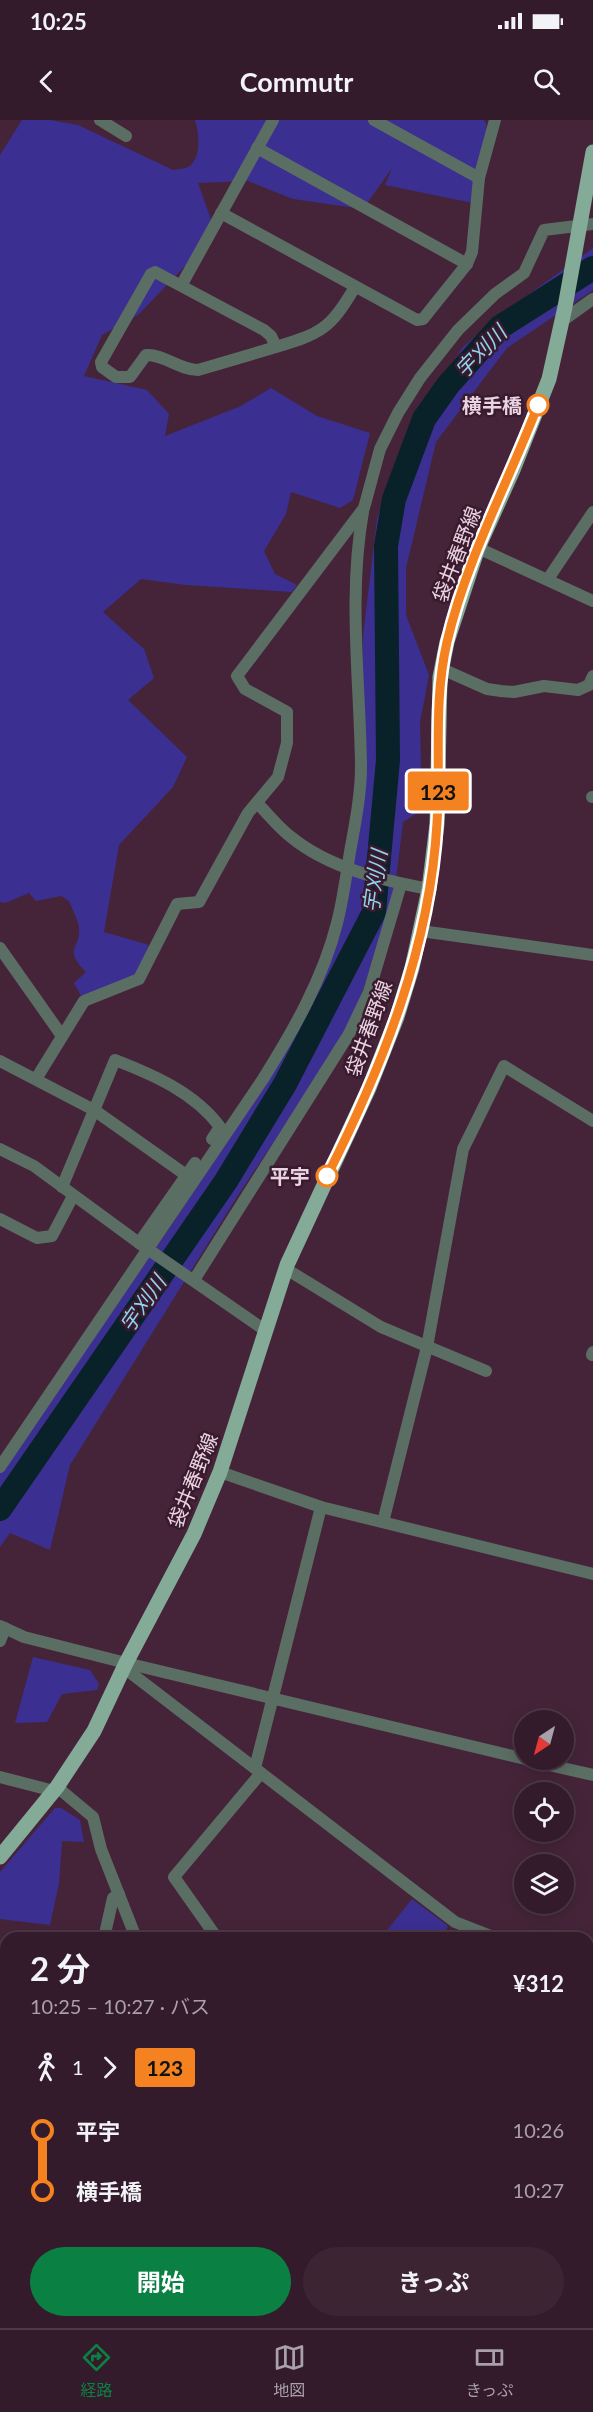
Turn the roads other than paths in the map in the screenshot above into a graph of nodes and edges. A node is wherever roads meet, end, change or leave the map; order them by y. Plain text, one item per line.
1 (100, 120) edge
2 (273, 120) edge
3 (374, 120) edge
4 (495, 120) edge
5 (126, 136) dead end
6 (257, 148) junction
7 (593, 152) edge
8 (478, 178) junction
9 (221, 213) junction
10 (586, 226) edge
11 (467, 264) junction
12 (182, 284) junction
13 (355, 286) junction
14 (593, 299) edge
15 (563, 314) junction
16 (276, 347) junction
17 (364, 508) junction
18 (593, 512) edge
19 (478, 548) junction
20 (548, 579) junction
21 (593, 601) edge
22 (442, 669) junction
23 (592, 682) edge
24 (258, 804) junction
25 (350, 869) junction
26 (401, 884) junction
27 (429, 889) junction
28 (421, 931) junction
29 (0, 948) edge
30 (593, 955) edge
31 (63, 1036) junction
32 (0, 1061) edge
33 (36, 1079) junction
34 (94, 1110) junction
35 (593, 1121) edge
36 (0, 1149) edge
37 (186, 1175) junction
38 (62, 1187) junction
39 (73, 1196) junction
40 (0, 1219) edge
41 (146, 1248) junction
42 (286, 1269) junction
43 (192, 1279) junction
44 (266, 1331) junction
45 (427, 1347) junction
46 (486, 1371) dead end
47 (0, 1467) edge
48 (220, 1472) junction
49 (321, 1507) junction
50 (382, 1522) junction
51 (593, 1574) edge
52 (3, 1627) edge
53 (0, 1641) edge
54 (124, 1665) junction
55 (273, 1698) junction
56 (514, 1756) edge
57 (572, 1770) edge
58 (258, 1771) junction
59 (593, 1775) edge
60 (0, 1777) edge
61 (56, 1789) junction
62 (0, 1857) edge
63 (119, 1894) junction
64 (105, 1932) edge
65 (134, 1932) edge
66 (213, 1932) edge
67 (481, 1932) edge

1 - 5 street
2 - 6 street
3 - 8 street
4 - 8 street
6 - 9 street
6 - 11 street
7 - 10 main road, 袋井春野線
8 - 11 street
9 - 12 street
9 - 13 street
10 - 15 main road, 袋井春野線
10 - 17 street
11 - 13 street
12 - 16 street
12 - 16 street
13 - 16 street
14 - 15 street
15 - 19 main road, 袋井春野線
17 - 24 street
17 - 25 street
18 - 20 street
19 - 20 street
19 - 22 main road, 袋井春野線
20 - 21 street
22 - 23 street
22 - 27 main road, 袋井春野線
24 - 25 street
24 - 31 street
25 - 26 street
25 - 41 street
26 - 27 street
26 - 43 street
27 - 28 main road, 袋井春野線
28 - 30 street
28 - 42 main road, 袋井春野線
29 - 31 street
31 - 33 street
32 - 33 street
33 - 34 street
34 - 37 street
34 - 37 street
34 - 38 street
35 - 45 street
36 - 38 street
37 - 41 street
38 - 39 street
39 - 40 street
39 - 41 street
41 - 43 street
41 - 47 street
42 - 44 main road, 袋井春野線
42 - 45 street
43 - 44 street
44 - 48 main road, 袋井春野線
45 - 46 street
45 - 50 street
48 - 49 street
48 - 54 main road, 袋井春野線
49 - 50 street
49 - 55 street
50 - 51 street
52 - 53 street
52 - 54 street
54 - 55 street
54 - 58 street
54 - 61 main road, 袋井春野線
55 - 56 street
55 - 58 street
57 - 59 street
58 - 66 street
58 - 67 street
60 - 61 street
61 - 62 main road, 袋井春野線
61 - 63 street
63 - 64 street
63 - 65 street

